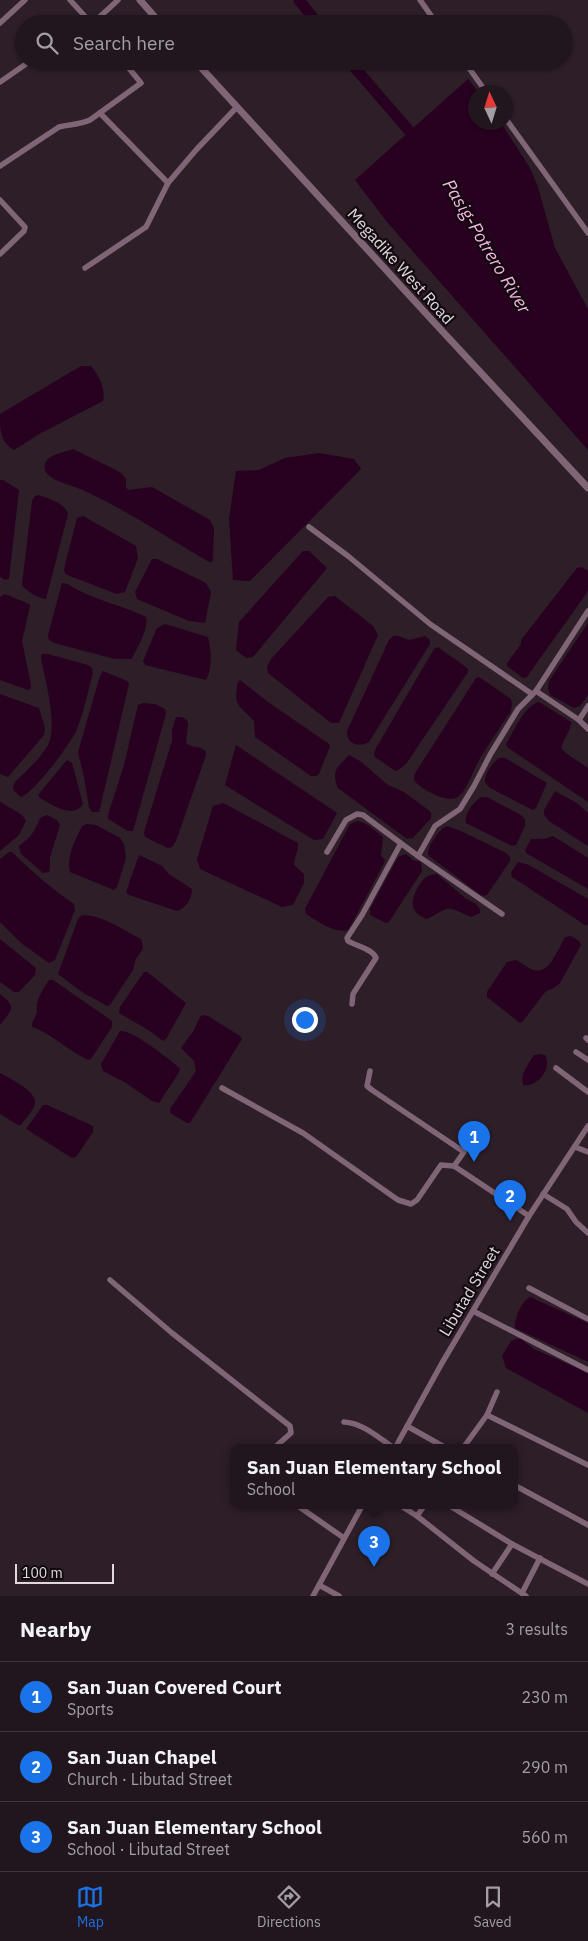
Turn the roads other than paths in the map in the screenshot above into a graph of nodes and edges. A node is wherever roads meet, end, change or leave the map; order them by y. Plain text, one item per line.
1 (25, 0) edge
2 (70, 0) edge
3 (118, 0) edge
4 (140, 0) edge
5 (420, 0) edge
6 (84, 15) edge
7 (102, 15) edge
8 (153, 15) edge
9 (431, 15) edge
10 (0, 23) edge
11 (17, 70) edge
12 (130, 70) edge
13 (203, 70) edge
14 (470, 70) edge
15 (0, 82) edge
16 (481, 85) edge
17 (237, 107) junction
18 (100, 113) junction
19 (513, 129) edge
20 (0, 166) edge
21 (168, 183) junction
22 (0, 200) edge
23 (588, 233) edge
24 (0, 254) edge
25 (85, 268) dead end
26 (588, 488) edge
27 (309, 527) dead end
28 (588, 611) edge
29 (534, 693) junction
30 (588, 706) edge
31 (579, 720) junction
32 (588, 728) edge
33 (400, 845) junction
34 (326, 852) dead end
35 (418, 856) junction
36 (502, 914) dead end
37 (352, 1004) dead end
38 (576, 1052) dead end
39 (588, 1060) edge
40 (556, 1068) dead end
41 (370, 1071) dead end
42 (222, 1088) dead end
43 (588, 1092) edge
44 (588, 1126) edge
45 (575, 1147) junction
46 (588, 1152) edge
47 (454, 1166) junction
48 (543, 1194) junction
49 (530, 1216) junction
50 (588, 1233) edge
51 (110, 1280) dead end
52 (529, 1288) dead end
53 (473, 1311) junction
54 (588, 1319) edge
55 (588, 1370) edge
56 (497, 1392) dead end
57 (487, 1414) junction
58 (344, 1422) dead end
59 (407, 1426) junction
60 (279, 1444) edge
61 (388, 1444) edge
62 (396, 1444) edge
63 (439, 1444) edge
64 (466, 1444) edge
65 (588, 1466) edge
66 (518, 1487) edge
67 (302, 1509) edge
68 (360, 1509) edge
69 (406, 1509) edge
70 (422, 1509) edge
71 (455, 1509) edge
72 (417, 1516) junction
73 (588, 1525) edge
74 (344, 1538) junction
75 (512, 1544) junction
76 (540, 1558) junction
77 (492, 1574) junction
78 (588, 1584) edge
79 (319, 1585) junction
80 (524, 1594) edge
81 (313, 1596) edge
82 (339, 1596) edge

1 - 10 street
2 - 6 street
3 - 7 street
4 - 8 street
5 - 9 street
11 - 15 street
12 - 18 street
13 - 17 street, Megadike West Road
14 - 16 street
17 - 21 street
17 - 26 street, Megadike West Road
18 - 20 street
18 - 21 street
19 - 23 street
21 - 25 street
22 - 24 street
27 - 29 street
28 - 29 street
29 - 31 street
29 - 35 street
30 - 31 street
31 - 32 street
33 - 34 street
33 - 35 street
33 - 37 street
35 - 36 street
38 - 39 street
40 - 43 street
41 - 47 street
42 - 47 street
44 - 45 street, Libutad Street
45 - 46 street
45 - 48 street, Libutad Street
47 - 49 street
48 - 49 street, Libutad Street
48 - 50 street
49 - 53 street, Libutad Street
51 - 60 street
52 - 54 street
53 - 55 street
53 - 59 street, Libutad Street
56 - 57 street
57 - 64 street
57 - 65 street
58 - 61 street
59 - 62 street, Libutad Street
59 - 63 street
66 - 73 street
67 - 74 street
68 - 74 street
69 - 72 street
70 - 72 street
71 - 75 street
72 - 77 street
74 - 79 street
75 - 76 street
75 - 77 street
76 - 78 street
76 - 80 street
77 - 80 street
79 - 81 street
79 - 82 street

